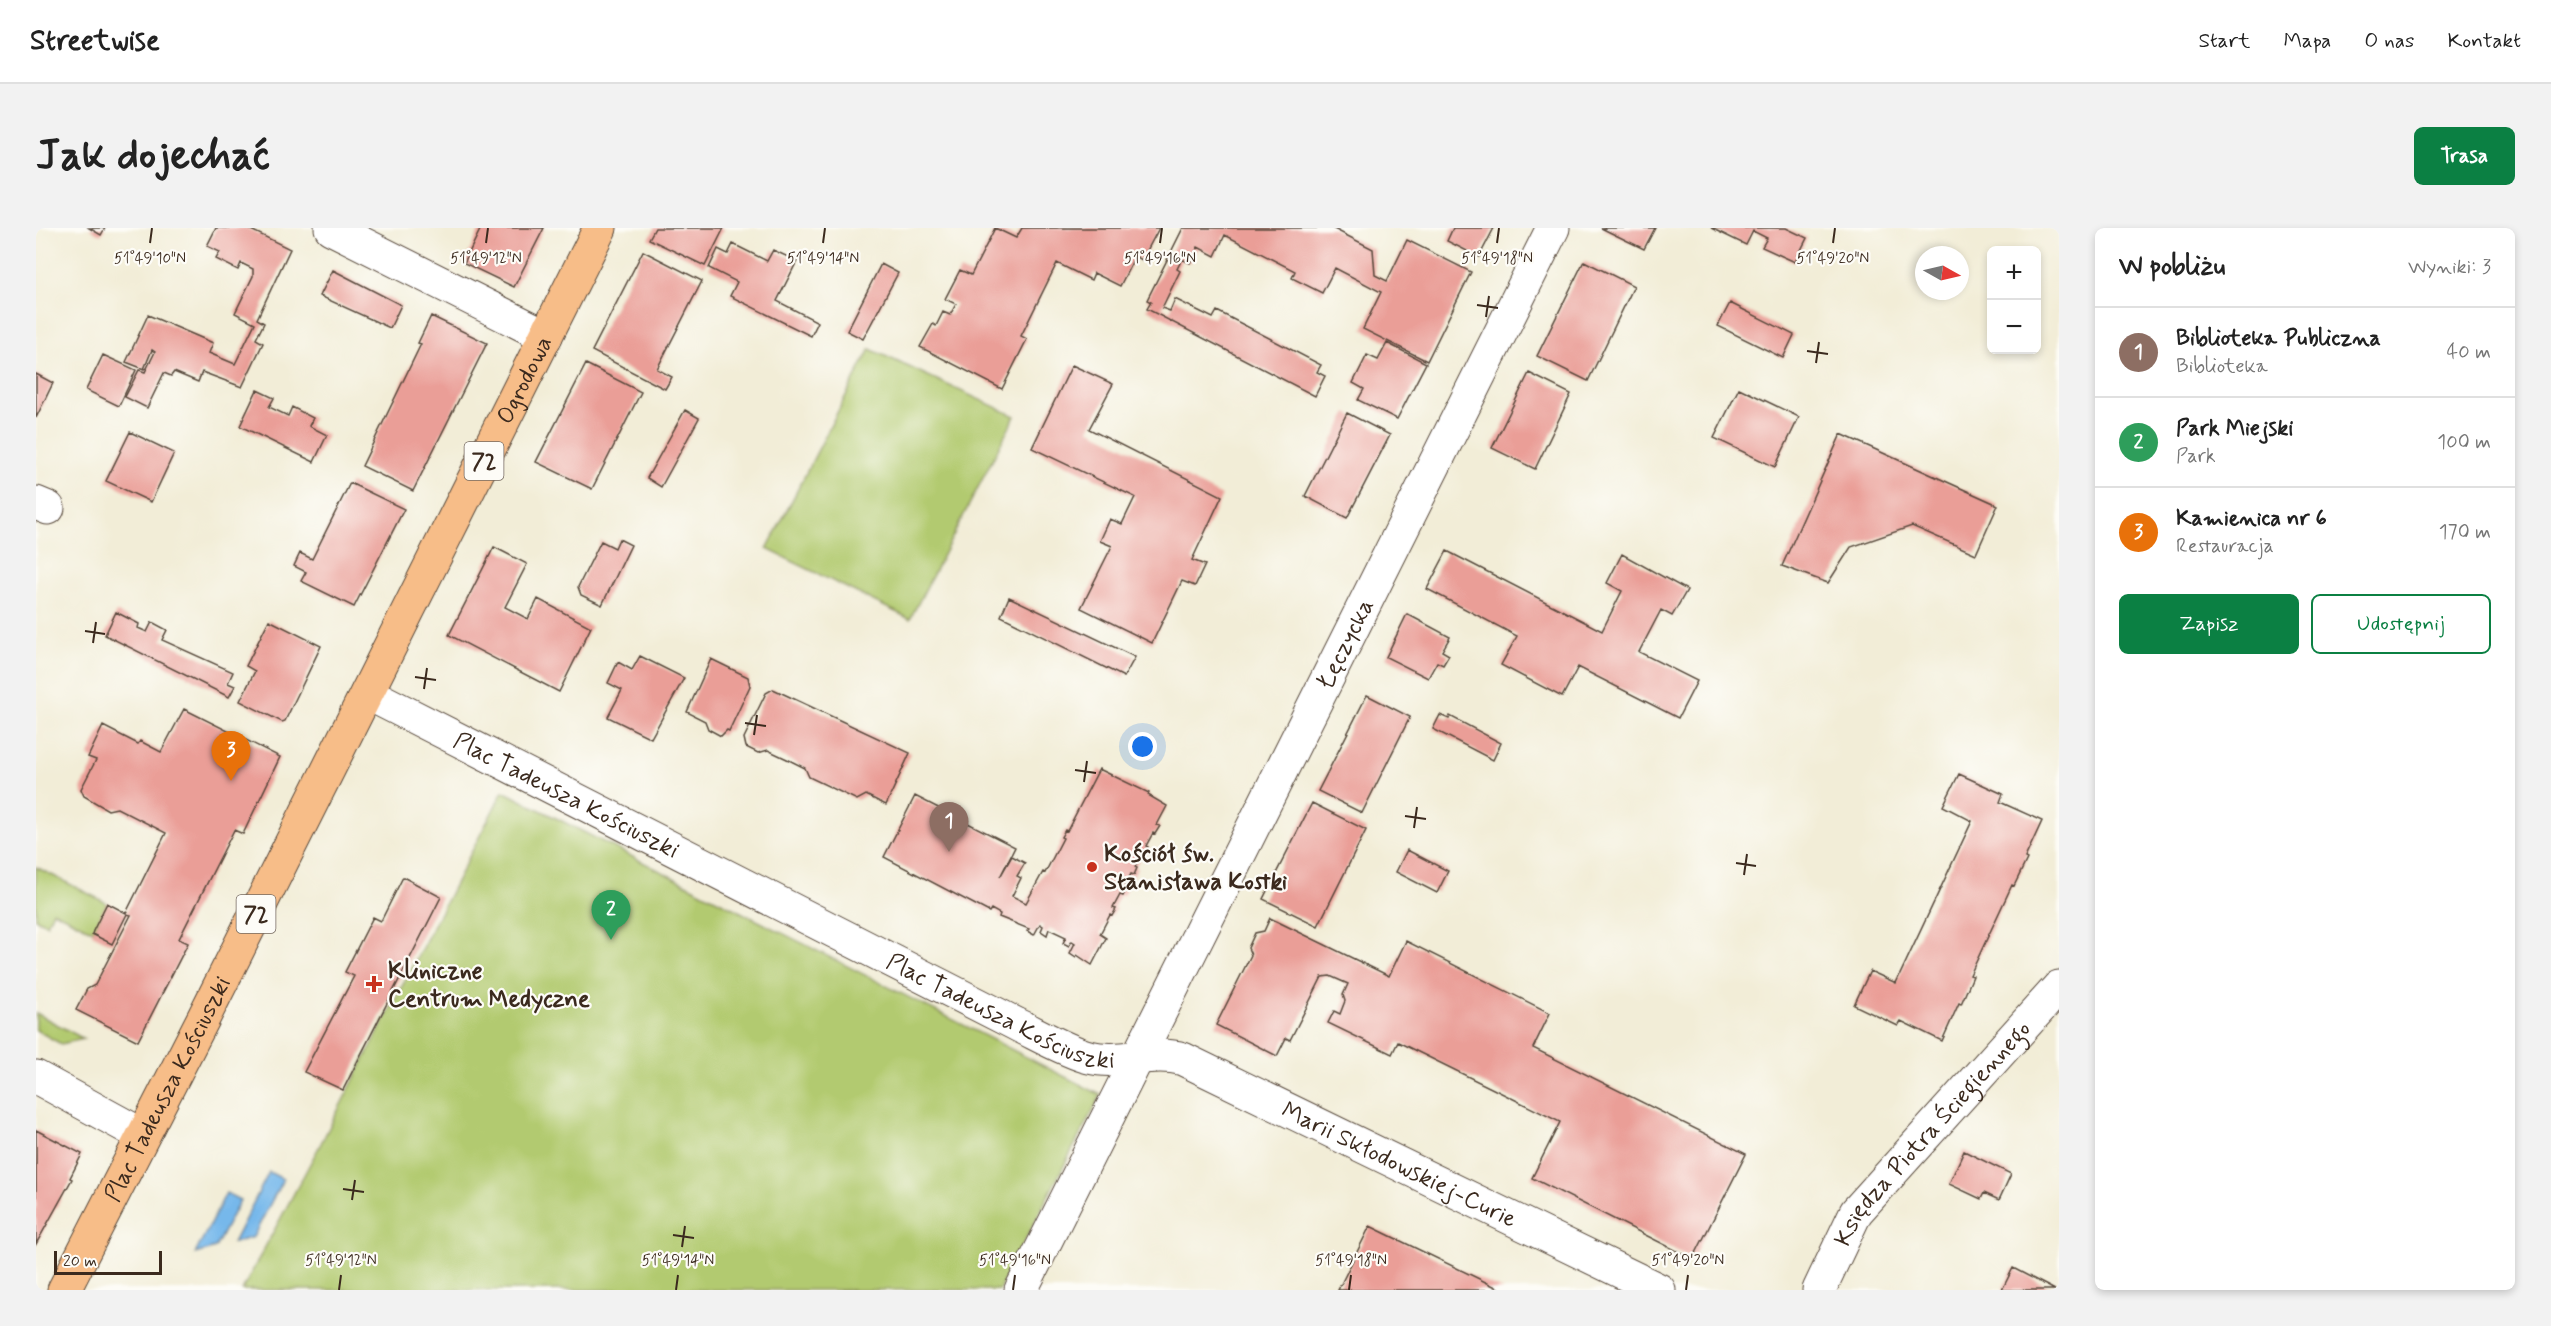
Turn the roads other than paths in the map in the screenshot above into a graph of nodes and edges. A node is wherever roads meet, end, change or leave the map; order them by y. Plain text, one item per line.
1 (331, 228) edge
2 (600, 228) edge
3 (1553, 228) edge
4 (546, 336) junction
5 (367, 693) junction
6 (2059, 987) edge
7 (1137, 1059) junction
8 (36, 1077) edge
9 (142, 1135) junction
10 (64, 1290) edge
11 (1021, 1290) edge
12 (1659, 1290) edge
13 (1819, 1290) edge

1 - 4 street
2 - 4 main road, Ogrodowa / 72
3 - 7 street, Łęczycka
4 - 5 main road, Ogrodowa / 72
5 - 7 street, Plac Tadeusza Kościuszki
5 - 9 main road, Plac Tadeusza Kościuszki / 72
6 - 13 street, Księdza Piotra Ściegiennego
7 - 11 street, Plac Tadeusza Kościuszki
7 - 12 street, Marii Skłodowskiej-Curie
8 - 9 street
9 - 10 main road, Plac Tadeusza Kościuszki / 72

